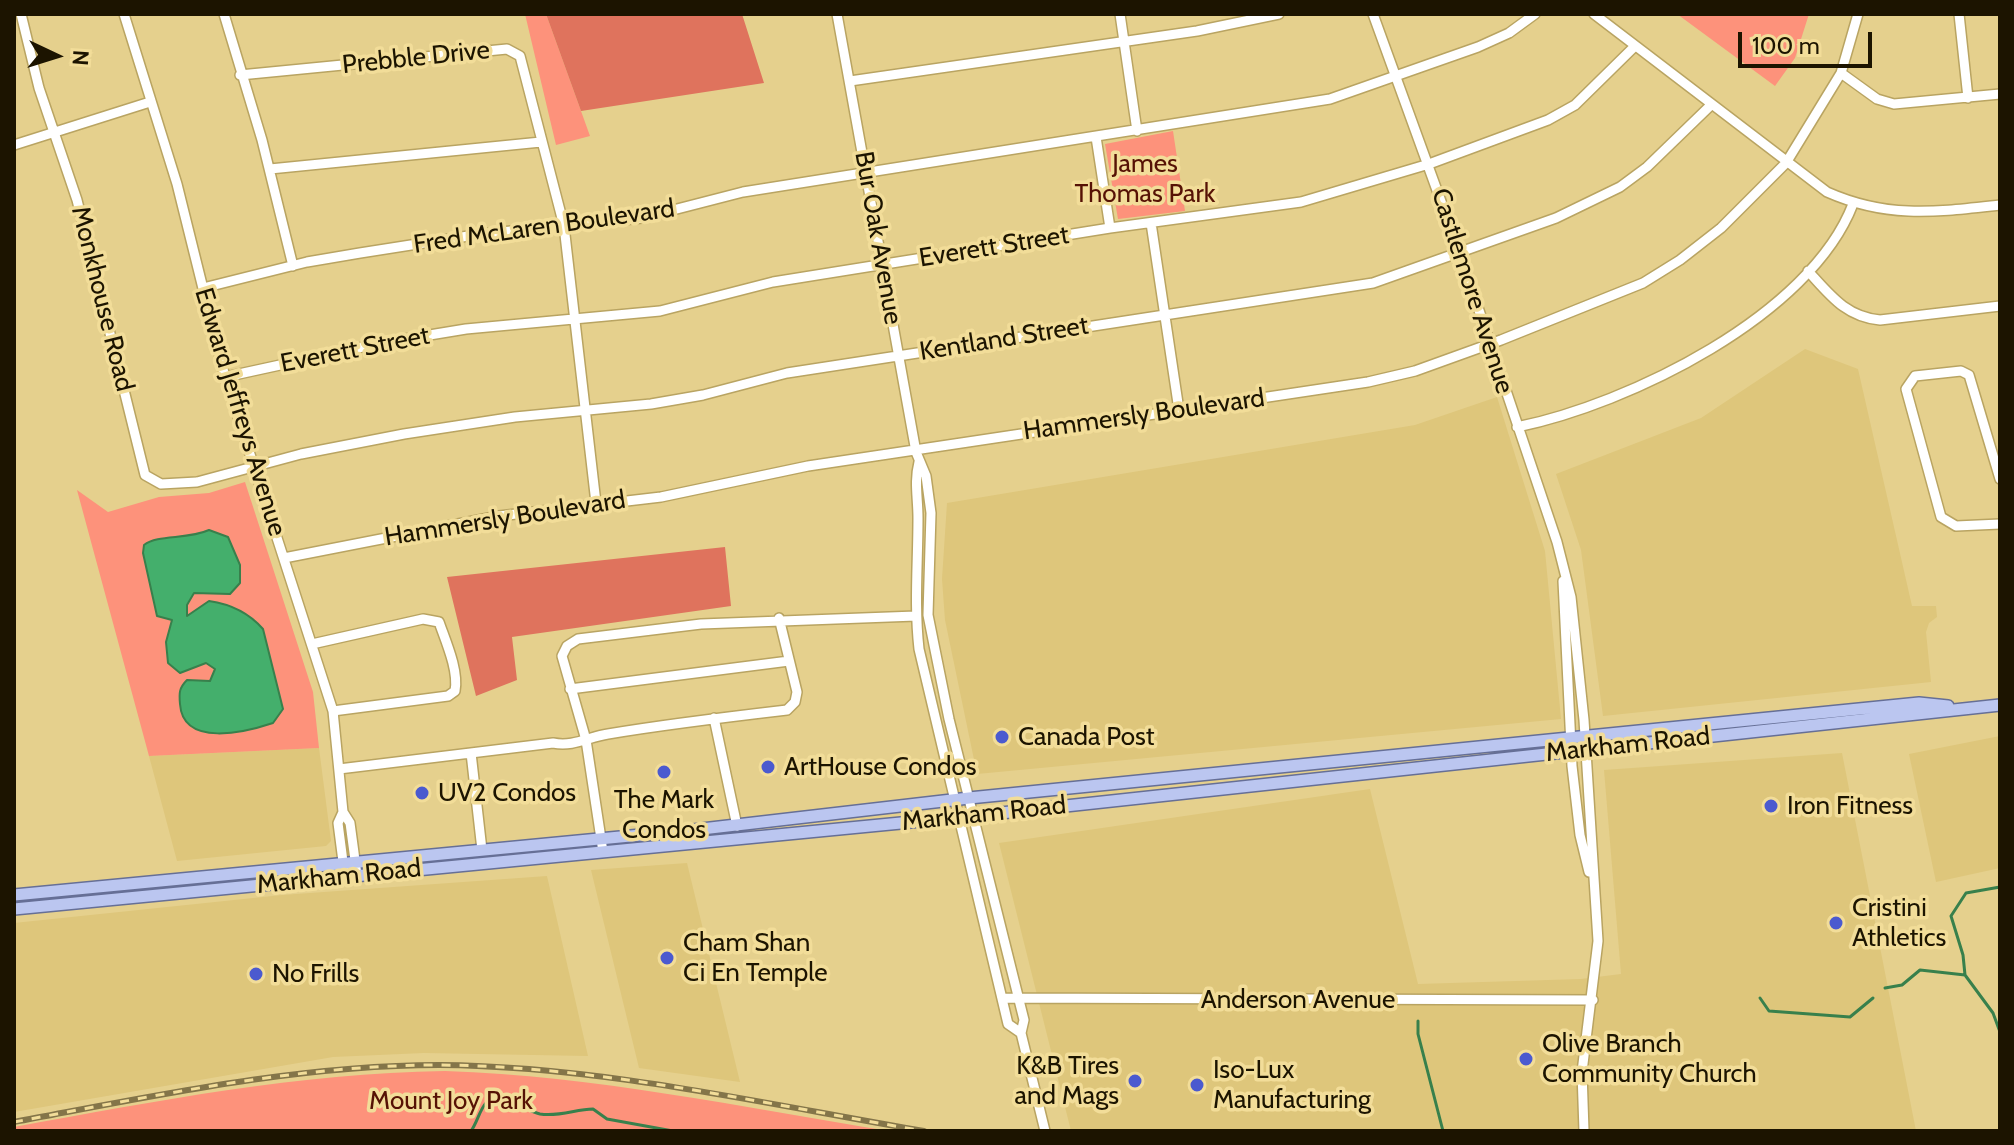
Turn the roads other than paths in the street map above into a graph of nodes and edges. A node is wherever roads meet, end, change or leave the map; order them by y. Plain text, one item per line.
1 (21, 14) edge
2 (124, 14) edge
3 (224, 14) edge
4 (837, 14) edge
5 (1120, 14) edge
6 (1279, 14) edge
7 (1373, 14) edge
8 (1535, 14) edge
9 (1594, 14) edge
10 (1858, 14) edge
11 (1959, 14) edge
12 (1124, 40) junction
13 (1634, 47) junction
14 (1841, 73) junction
15 (240, 75) junction
16 (1395, 76) junction
17 (850, 81) junction
18 (2000, 94) edge
19 (1968, 98) junction
20 (150, 102) junction
21 (1711, 105) junction
22 (1137, 131) junction
23 (55, 134) junction
24 (1096, 137) junction
25 (541, 142) junction
26 (14, 145) edge
27 (1786, 163) junction
28 (1429, 164) junction
29 (270, 169) junction
30 (866, 175) junction
31 (1853, 204) junction
32 (2000, 205) edge
33 (1151, 223) junction
34 (564, 226) junction
35 (1110, 228) junction
36 (1459, 251) junction
37 (882, 264) junction
38 (293, 266) junction
39 (1808, 271) junction
40 (203, 288) junction
41 (2000, 306) edge
42 (1164, 314) junction
43 (577, 319) junction
44 (1490, 344) junction
45 (899, 355) junction
46 (225, 377) junction
47 (585, 410) junction
48 (1179, 410) junction
49 (1517, 427) junction
50 (918, 457) junction
51 (254, 466) junction
52 (2000, 479) edge
53 (596, 503) junction
54 (1994, 525) edge
55 (284, 558) junction
56 (916, 616) junction
57 (779, 618) junction
58 (312, 644) junction
59 (789, 661) junction
60 (570, 689) junction
61 (2000, 705) edge
62 (1953, 707) junction
63 (333, 711) junction
64 (714, 718) junction
65 (1579, 735) junction
66 (586, 740) junction
67 (1579, 750) junction
68 (471, 753) junction
69 (339, 769) junction
70 (969, 798) junction
71 (956, 801) junction
72 (973, 816) junction
73 (960, 817) junction
74 (737, 826) junction
75 (603, 846) junction
76 (482, 850) junction
77 (349, 861) junction
78 (351, 876) junction
79 (14, 895) edge
80 (14, 909) edge
81 (1002, 998) junction
82 (1019, 998) junction
83 (1593, 1000) junction
84 (1021, 1033) junction
85 (1045, 1131) edge
86 (1584, 1131) edge

1 - 23 street, Monkhouse Road
2 - 20 street, Edward Jeffreys Avenue
3 - 15 street
4 - 17 street, Bur Oak Avenue
5 - 12 street
6 - 12 street
7 - 16 street, Castlemore Avenue
8 - 16 street, Fred McLaren Boulevard
9 - 13 street
10 - 14 street, Hammersly Boulevard
11 - 19 street
12 - 17 street
12 - 22 street
13 - 21 street
13 - 28 street, Everett Street
14 - 19 street
14 - 27 street, Hammersly Boulevard
15 - 25 street, Prebble Drive
15 - 29 street
16 - 22 street, Fred McLaren Boulevard
16 - 28 street, Castlemore Avenue
17 - 30 street, Bur Oak Avenue
18 - 19 street
20 - 23 street
20 - 40 street, Edward Jeffreys Avenue
21 - 27 street
21 - 36 street, Kentland Street
22 - 24 street, Fred McLaren Boulevard
23 - 26 street
23 - 51 street, Monkhouse Road
24 - 30 street, Fred McLaren Boulevard
24 - 35 street
25 - 29 street
25 - 34 street, Prebble Drive
27 - 31 street
27 - 44 street, Hammersly Boulevard
28 - 33 street, Everett Street
28 - 36 street, Castlemore Avenue
29 - 38 street
30 - 34 street, Fred McLaren Boulevard
30 - 37 street, Bur Oak Avenue
31 - 32 street
31 - 39 street
33 - 35 street, Everett Street
33 - 42 street
34 - 38 street, Fred McLaren Boulevard
34 - 43 street, Prebble Drive
35 - 37 street, Everett Street
36 - 42 street, Kentland Street
36 - 44 street, Castlemore Avenue
37 - 43 street, Everett Street
37 - 45 street, Bur Oak Avenue
38 - 40 street, Fred McLaren Boulevard
39 - 41 street
39 - 49 street
40 - 46 street, Edward Jeffreys Avenue
42 - 45 street, Kentland Street
42 - 48 street
43 - 46 street, Everett Street
43 - 47 street, Prebble Drive
44 - 48 street, Hammersly Boulevard
44 - 49 street, Castlemore Avenue
45 - 47 street, Kentland Street
45 - 50 street, Bur Oak Avenue
46 - 51 street, Edward Jeffreys Avenue
47 - 51 street, Kentland Street
47 - 53 street, Prebble Drive
48 - 50 street, Hammersly Boulevard
49 - 65 street, Castlemore Avenue
50 - 53 street, Hammersly Boulevard
50 - 56 street, Bur Oak Avenue
50 - 70 street, Bur Oak Avenue
51 - 55 street, Edward Jeffreys Avenue
52 - 54 street
53 - 55 street, Hammersly Boulevard
55 - 58 street, Edward Jeffreys Avenue
56 - 57 street
56 - 71 street, Bur Oak Avenue
57 - 59 street
57 - 60 street
58 - 63 street, Edward Jeffreys Avenue
58 - 63 street
59 - 60 street
59 - 64 street
60 - 66 street
61 - 62 main road, Markham Road
62 - 65 main road, Markham Road
62 - 67 main road, Markham Road
63 - 69 street, Edward Jeffreys Avenue
64 - 66 street
64 - 74 street
65 - 67 street, Castlemore Avenue
65 - 70 main road, Markham Road
66 - 68 street
66 - 75 street
67 - 72 main road, Markham Road
67 - 83 street, Castlemore Avenue
68 - 69 street
68 - 76 street
69 - 77 street, Edward Jeffreys Avenue
70 - 71 main road, Markham Road
70 - 72 street, Bur Oak Avenue
71 - 73 street, Bur Oak Avenue
71 - 74 main road, Markham Road
72 - 73 main road, Markham Road
72 - 82 street, Bur Oak Avenue
73 - 75 main road, Markham Road
73 - 81 street, Bur Oak Avenue
74 - 75 main road, Markham Road
75 - 76 main road, Markham Road
75 - 78 main road, Markham Road
76 - 77 main road, Markham Road
77 - 78 street, Edward Jeffreys Avenue
77 - 79 main road, Markham Road
78 - 80 main road, Markham Road
81 - 82 street, Anderson Avenue
81 - 84 street, Bur Oak Avenue
82 - 83 street, Anderson Avenue
82 - 84 street, Bur Oak Avenue
83 - 86 street, Castlemore Avenue
84 - 85 street, Bur Oak Avenue

